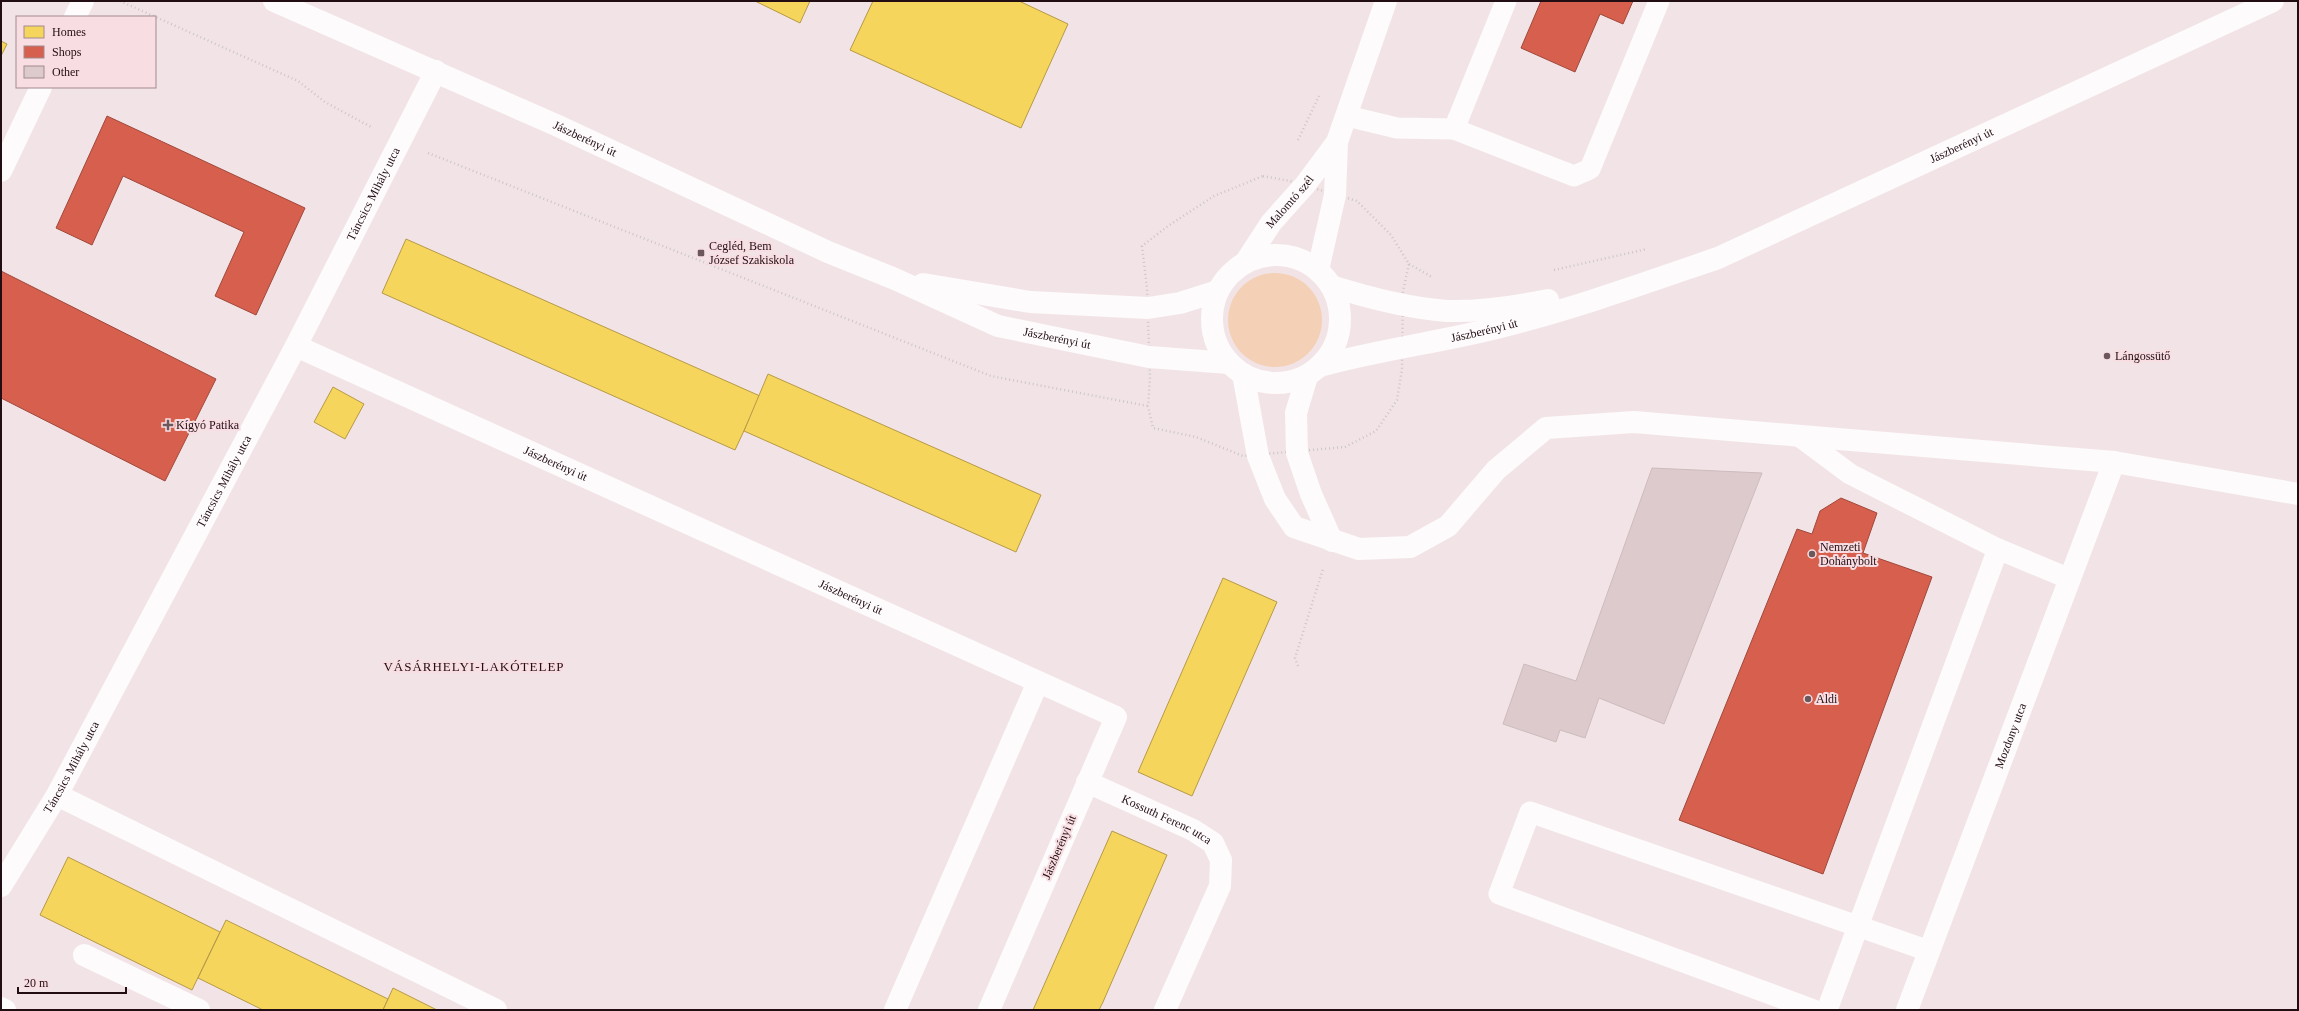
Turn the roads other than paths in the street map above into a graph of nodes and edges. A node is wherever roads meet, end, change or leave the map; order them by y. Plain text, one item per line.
1 (83, 1) edge
2 (274, 1) edge
3 (1386, 1) edge
4 (1506, 1) edge
5 (1659, 1) edge
6 (2273, 1) edge
7 (76, 16) edge
8 (436, 71) junction
9 (41, 88) edge
10 (1346, 116) junction
11 (1454, 129) junction
12 (1337, 142) junction
13 (1, 171) edge
14 (1245, 263) junction
15 (1325, 278) junction
16 (895, 279) junction
17 (1646, 283) junction
18 (1218, 291) junction
19 (296, 346) junction
20 (1236, 368) junction
21 (1314, 371) junction
22 (1799, 436) junction
23 (2114, 462) junction
24 (2298, 494) edge
25 (1332, 541) junction
26 (1998, 550) junction
27 (2070, 579) junction
28 (1038, 682) junction
29 (1087, 782) junction
30 (57, 795) junction
31 (1, 886) edge
32 (1858, 926) junction
33 (1929, 950) junction
34 (84, 955) dead end
35 (1, 1008) edge
36 (5, 1010) edge
37 (199, 1010) edge
38 (496, 1010) edge
39 (895, 1010) edge
40 (990, 1010) edge
41 (1165, 1010) edge
42 (1814, 1010) edge
43 (1827, 1010) edge
44 (1907, 1010) edge

1 - 7 street
2 - 8 street, Jászberényi út
3 - 10 street, Malomtó szél
4 - 11 lane
5 - 11 lane
6 - 17 street, Jászberényi út
8 - 16 street, Jászberényi út
8 - 19 street, Táncsics Mihály utca
9 - 13 street
10 - 11 lane
10 - 12 street, Malomtó szél
12 - 14 street, Malomtó szél
12 - 15 street, Malomtó szél
14 - 15 street
14 - 18 street
15 - 17 street, Jászberényi út
15 - 21 street
16 - 18 street, Jászberényi út
16 - 20 street, Jászberényi út
17 - 21 street, Jászberényi út
18 - 20 street
19 - 28 street, Jászberényi út
19 - 30 street, Táncsics Mihály utca
20 - 21 street
20 - 25 street
21 - 25 street
22 - 23 street
22 - 25 street
22 - 26 lane
23 - 24 street
23 - 27 street, Mozdony utca
26 - 27 lane
26 - 32 lane
27 - 33 street, Mozdony utca
28 - 29 street, Jászberényi út
28 - 39 street
29 - 40 street, Jászberényi út
29 - 41 street, Kossuth Ferenc utca
30 - 31 street, Táncsics Mihály utca
30 - 38 street
32 - 33 lane
32 - 42 lane
32 - 43 lane
33 - 44 street, Mozdony utca
34 - 37 street
35 - 36 street

